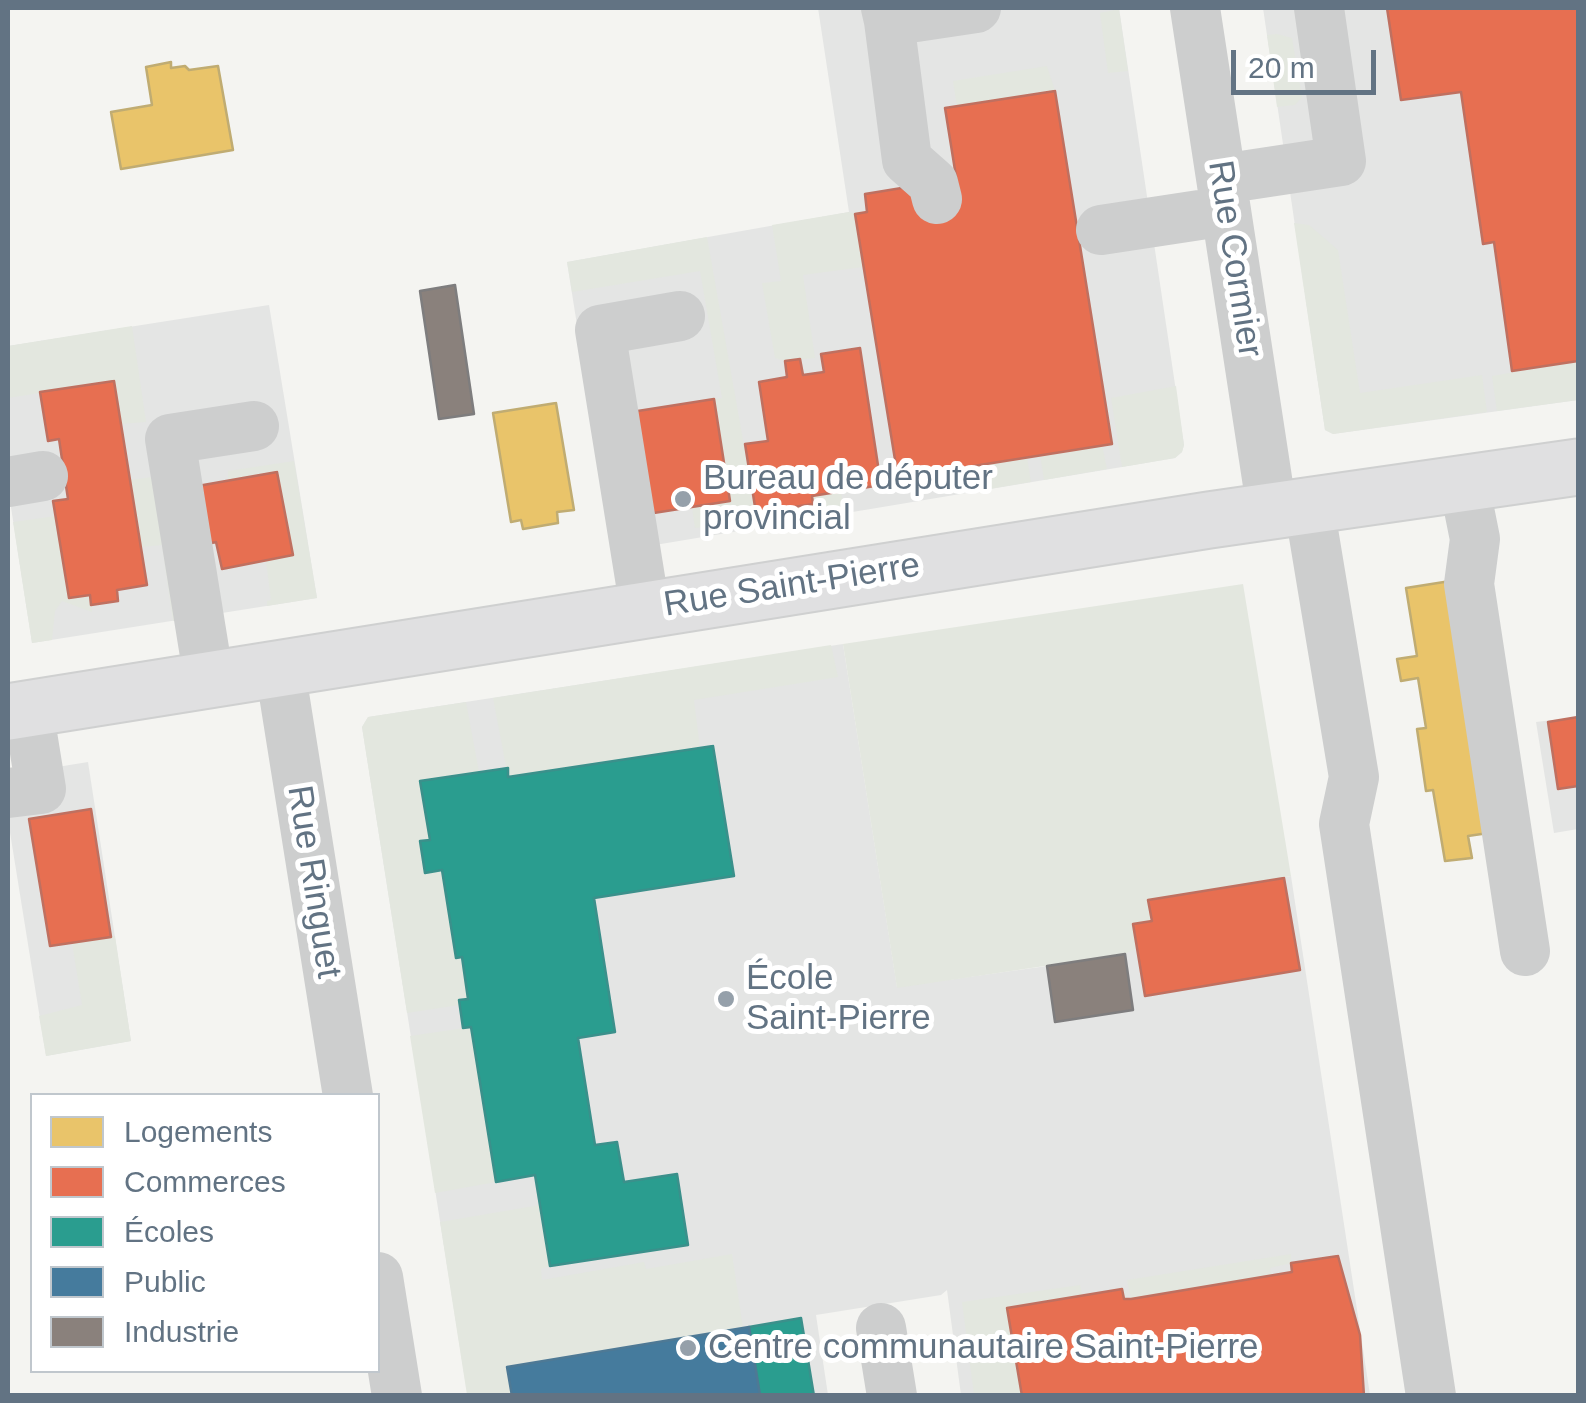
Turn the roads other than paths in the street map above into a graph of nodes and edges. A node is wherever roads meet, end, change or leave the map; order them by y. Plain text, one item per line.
1 (976, 8) edge
2 (1197, 8) edge
3 (1319, 8) edge
4 (887, 14) edge
5 (1224, 195) junction
6 (937, 199) dead end
7 (1101, 230) dead end
8 (680, 316) dead end
9 (254, 426) dead end
10 (1578, 467) edge
11 (1464, 484) junction
12 (1290, 509) junction
13 (645, 610) junction
14 (280, 669) junction
15 (209, 680) junction
16 (18, 711) edge
17 (8, 794) edge
18 (1525, 951) dead end
19 (348, 1093) edge
20 (380, 1290) edge
21 (881, 1328) dead end
22 (397, 1396) edge
23 (892, 1396) edge
24 (1431, 1396) edge

1 - 4 street
2 - 5 street, Rue Cormier
3 - 5 street
4 - 6 street
5 - 7 street
5 - 12 street, Rue Cormier
8 - 13 street
9 - 15 street
10 - 11 main road, Rue Saint-Pierre
11 - 12 main road, Rue Saint-Pierre
11 - 18 street
12 - 13 main road, Rue Saint-Pierre
12 - 24 street, Rue Cormier
13 - 14 main road, Rue Saint-Pierre
14 - 15 main road, Rue Saint-Pierre
14 - 19 street, Rue Ringuet
15 - 16 main road, Rue Saint-Pierre
16 - 17 street
20 - 22 street
21 - 23 street

